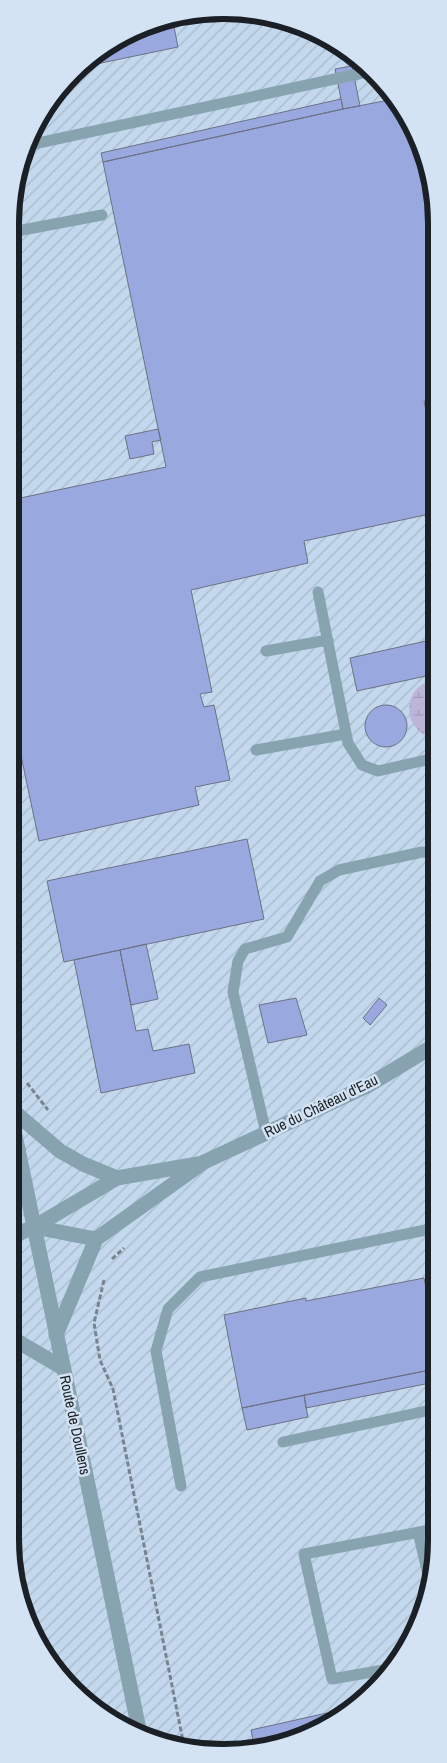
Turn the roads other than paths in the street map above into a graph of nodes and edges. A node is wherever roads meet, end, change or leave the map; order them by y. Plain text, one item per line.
1 (362, 73) edge
2 (35, 144) edge
3 (102, 215) dead end
4 (19, 231) edge
5 (318, 592) dead end
6 (328, 640) junction
7 (266, 651) dead end
8 (346, 734) junction
9 (256, 750) dead end
10 (428, 759) edge
11 (428, 852) edge
12 (428, 1049) edge
13 (19, 1116) edge
14 (266, 1133) junction
15 (19, 1154) edge
16 (204, 1162) junction
17 (117, 1178) junction
18 (34, 1227) junction
19 (428, 1229) edge
20 (19, 1233) edge
21 (96, 1239) junction
22 (56, 1336) junction
23 (19, 1342) edge
24 (63, 1368) junction
25 (428, 1411) edge
26 (283, 1442) dead end
27 (181, 1486) dead end
28 (428, 1530) edge
29 (418, 1532) junction
30 (426, 1566) edge
31 (381, 1670) edge
32 (138, 1726) edge

1 - 2 lane
3 - 4 lane
5 - 6 lane
6 - 7 lane
6 - 8 lane
8 - 9 lane
8 - 10 lane
11 - 14 lane
12 - 14 street, Rue du Château d'Eau
13 - 17 street
14 - 16 street, Rue du Château d'Eau
15 - 18 street, Route de Doullens
16 - 17 street, Rue du Château d'Eau
16 - 21 street, Rue du Château d'Eau
17 - 18 street, Rue du Château d'Eau
18 - 20 street, Rue du Château d'Eau
18 - 21 street
18 - 22 street, Route de Doullens
19 - 27 lane
21 - 22 street
22 - 24 street, Route de Doullens
23 - 24 street
24 - 32 street, Route de Doullens
25 - 26 lane
28 - 29 lane
29 - 30 lane
29 - 31 lane

